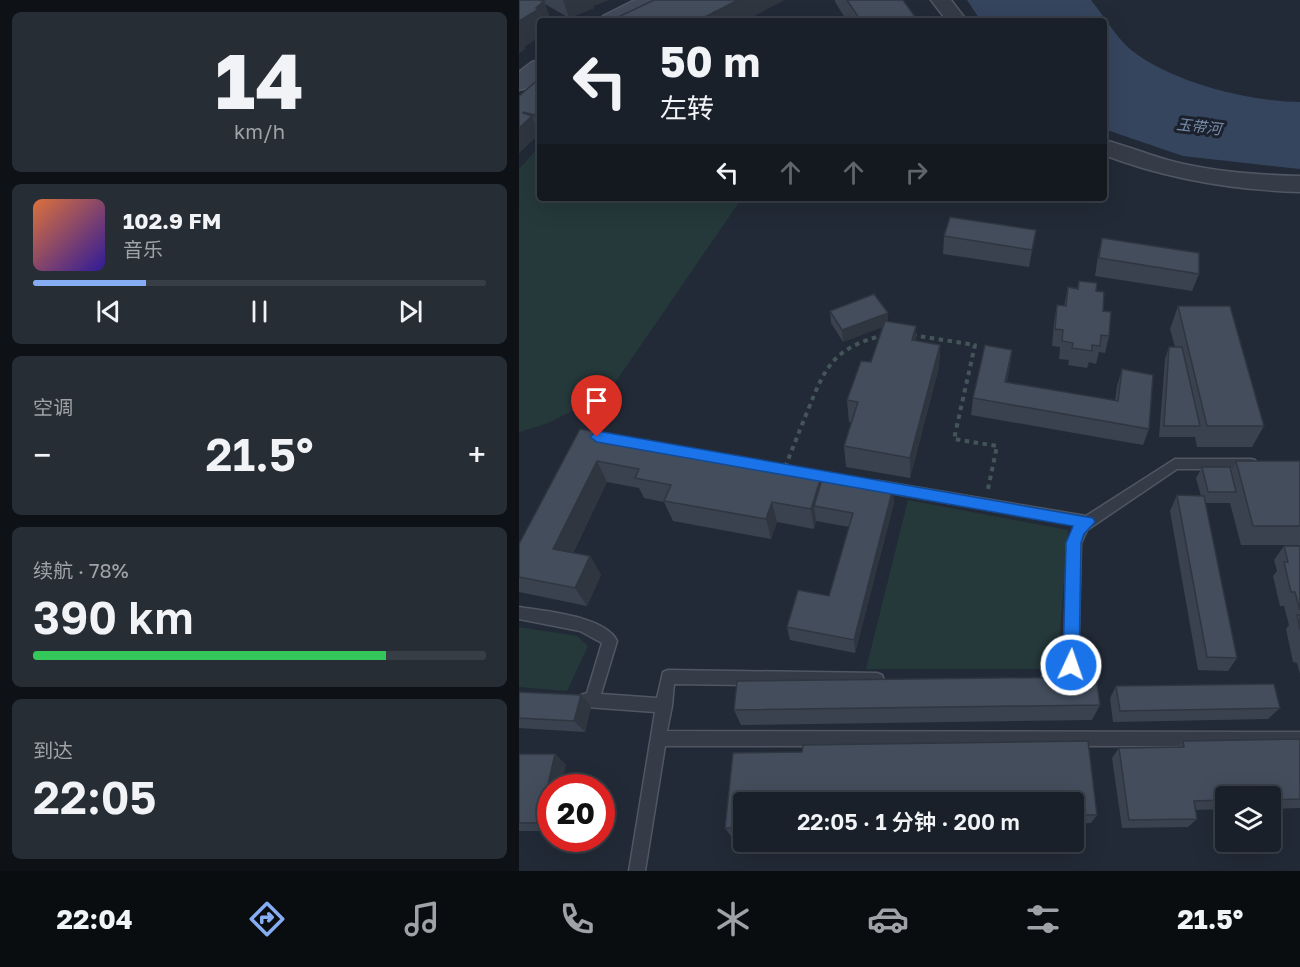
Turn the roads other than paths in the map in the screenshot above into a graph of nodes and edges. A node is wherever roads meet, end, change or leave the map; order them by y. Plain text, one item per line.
1 (651, 0) edge
2 (941, 0) edge
3 (617, 18) edge
4 (955, 18) edge
5 (537, 69) edge
6 (519, 83) edge
7 (1107, 148) edge
8 (1300, 184) edge
9 (1266, 464) edge
10 (862, 483) edge
11 (1088, 522) junction
12 (519, 613) edge
13 (896, 680) edge
14 (1028, 682) edge
15 (571, 699) edge
16 (592, 700) junction
17 (665, 706) junction
18 (660, 738) junction
19 (1300, 739) edge
20 (637, 871) edge

1 - 3 main road
2 - 4 street
5 - 6 main road
7 - 8 street
9 - 11 lane
10 - 11 lane
11 - 14 lane
12 - 16 lane
13 - 17 lane
15 - 16 lane
16 - 17 lane
17 - 18 lane
18 - 19 lane
18 - 20 lane

